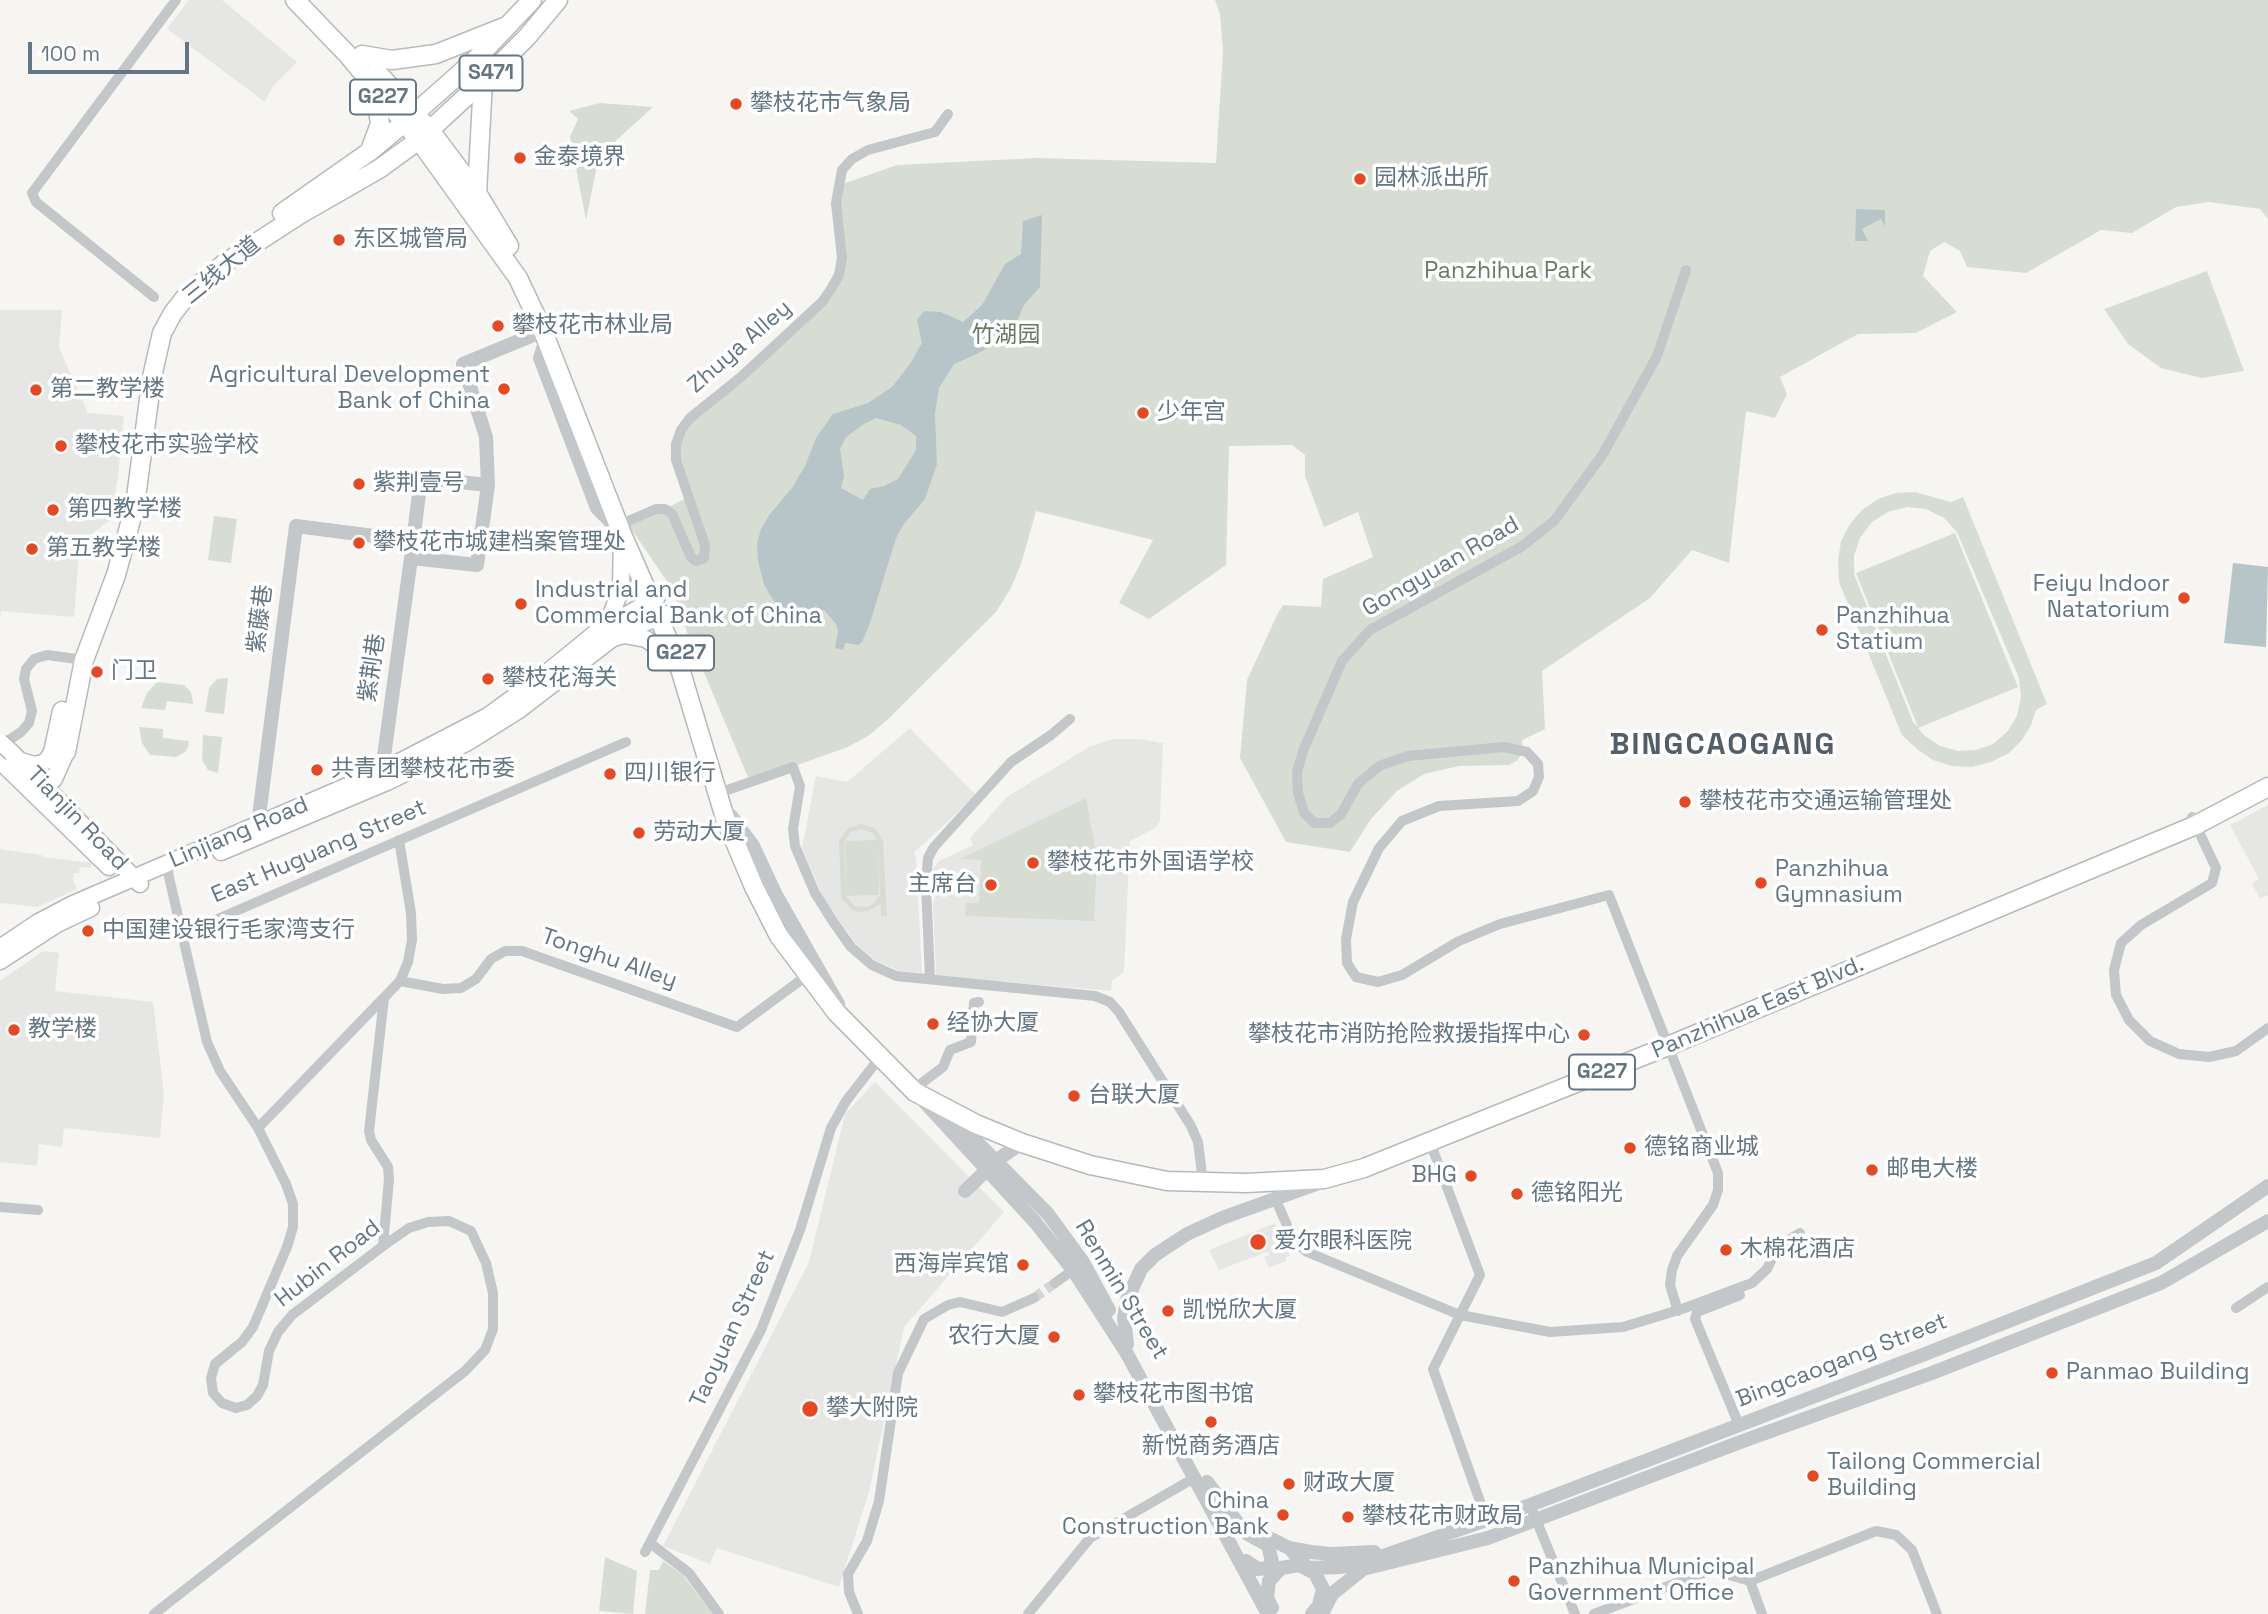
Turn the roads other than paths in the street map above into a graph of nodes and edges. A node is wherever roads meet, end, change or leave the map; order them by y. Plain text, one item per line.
1 (177, 0) edge
2 (295, 0) edge
3 (306, 0) edge
4 (532, 0) edge
5 (558, 0) edge
6 (511, 24) junction
7 (362, 55) junction
8 (483, 81) junction
9 (375, 87) junction
10 (948, 114) dead end
11 (410, 118) junction
12 (424, 134) junction
13 (369, 152) junction
14 (395, 158) junction
15 (438, 165) junction
16 (477, 193) junction
17 (296, 211) junction
18 (1686, 270) dead end
19 (154, 297) dead end
20 (544, 335) junction
21 (488, 485) junction
22 (622, 526) junction
23 (413, 541) junction
24 (411, 558) junction
25 (657, 607) junction
26 (593, 635) junction
27 (613, 638) junction
28 (79, 659) junction
29 (678, 662) junction
30 (1070, 719) dead end
31 (626, 742) dead end
32 (60, 750) junction
33 (7, 752) edge
34 (384, 777) junction
35 (2268, 777) edge
36 (35, 786) junction
37 (2268, 787) edge
38 (722, 792) junction
39 (70, 812) junction
40 (728, 817) junction
41 (2194, 821) junction
42 (260, 830) junction
43 (399, 840) junction
44 (167, 869) junction
45 (133, 884) junction
46 (183, 934) junction
47 (0, 948) edge
48 (0, 961) edge
49 (930, 979) junction
50 (802, 980) junction
51 (400, 981) junction
52 (384, 998) junction
53 (979, 1002) dead end
54 (839, 1010) junction
55 (2268, 1028) edge
56 (1666, 1041) junction
57 (881, 1056) junction
58 (916, 1089) junction
59 (937, 1103) junction
60 (258, 1128) junction
61 (1430, 1142) junction
62 (1022, 1143) junction
63 (1050, 1145) junction
64 (992, 1165) junction
65 (1364, 1168) junction
66 (1202, 1174) junction
67 (2268, 1186) edge
68 (965, 1191) dead end
69 (1275, 1198) junction
70 (0, 1207) edge
71 (38, 1210) dead end
72 (2268, 1221) edge
73 (1800, 1233) dead end
74 (383, 1246) junction
75 (1073, 1270) junction
76 (1055, 1283) tunnel mouth
77 (1752, 1283) junction
78 (2268, 1287) edge
79 (1034, 1298) tunnel mouth
80 (2236, 1308) dead end
81 (1678, 1311) junction
82 (1460, 1315) junction
83 (1127, 1344) junction
84 (1739, 1426) junction
85 (1199, 1476) junction
86 (1530, 1506) junction
87 (1227, 1510) junction
88 (1487, 1521) junction
89 (1536, 1521) junction
90 (1290, 1548) junction
91 (1416, 1550) junction
92 (1246, 1561) junction
93 (1308, 1568) junction
94 (1750, 1581) junction
95 (1273, 1612) edge
96 (1316, 1612) edge
97 (154, 1614) edge
98 (719, 1614) edge
99 (858, 1614) edge
100 (1028, 1614) edge
101 (1575, 1614) edge
102 (1594, 1614) edge
103 (1762, 1614) edge
104 (1937, 1614) edge

1 - 19 street
2 - 9 main road, G227
3 - 7 main road, G227
4 - 6 main road, 三线大道 / S471
5 - 8 main road, 三线大道 / S471
6 - 7 main road
6 - 11 main road, 三线大道 / S471
7 - 11 main road, G227
8 - 12 main road, 三线大道 / S471
8 - 16 main road
9 - 11 main road, G227
9 - 13 main road
10 - 22 street, Zhuya Alley
11 - 12 main road, G227
11 - 13 main road, 三线大道
12 - 14 main road, 三线大道
12 - 15 main road, G227
12 - 16 main road, G227
13 - 17 main road, 三线大道
14 - 15 main road
14 - 17 main road, 三线大道
15 - 20 main road, G227
16 - 22 main road, G227
17 - 28 main road, 三线大道
18 - 56 street, Gongyuan Road
20 - 21 street
20 - 22 main road, G227
21 - 23 street, 紫荆巷
21 - 24 street
22 - 25 main road, G227
22 - 26 main road, Linjiang Road
23 - 24 street, 紫荆巷
23 - 42 street, 紫藤巷
24 - 34 street, 紫荆巷
25 - 26 main road
25 - 27 main road, Linjiang Road
25 - 29 main road, G227
25 - 38 main road, G227
26 - 34 main road, Linjiang Road
27 - 29 main road
27 - 34 main road, Linjiang Road
28 - 32 main road, 三线大道
28 - 33 street
29 - 38 main road, G227
30 - 49 street
31 - 43 street, East Huguang Street
32 - 33 main road
32 - 36 main road
32 - 39 main road
33 - 36 main road, Tianjin Road
33 - 36 main road
34 - 42 main road, Linjiang Road
35 - 41 main road, Panzhihua East Blvd. / G227
36 - 39 main road, Tianjin Road
36 - 45 main road
37 - 41 main road, Panzhihua East Blvd. / G227
38 - 40 main road, G227
38 - 49 street
39 - 45 main road, Tianjin Road
40 - 50 street, G227
40 - 54 main road, G227
41 - 55 street
41 - 56 main road, Panzhihua East Blvd. / G227
42 - 44 main road, Linjiang Road
43 - 46 street, East Huguang Street
43 - 51 street
44 - 45 main road, Linjiang Road
44 - 46 street, Hubin Road
45 - 47 main road, Linjiang Road
45 - 48 main road, Linjiang Road
46 - 60 street, Hubin Road
49 - 66 street
50 - 51 street, Tonghu Alley
50 - 54 street, G227
51 - 52 street
52 - 60 street
52 - 74 street
53 - 58 street
54 - 57 main road, G227
54 - 58 main road, G227
56 - 61 main road, Panzhihua East Blvd. / G227
56 - 66 main road, Panzhihua East Blvd. / G227
56 - 81 street
57 - 58 main road, G227
57 - 98 street, Taoyuan Street
58 - 59 main road, Panzhihua East Blvd. / G227
58 - 63 main road, Panzhihua East Blvd. / G227
58 - 64 street, Renmin Street
59 - 62 main road, Panzhihua East Blvd. / G227
59 - 64 street, Renmin Street
60 - 74 street, Hubin Road
61 - 65 main road, Panzhihua East Blvd. / G227
61 - 82 street
62 - 63 street
62 - 64 street
62 - 65 main road, Panzhihua East Blvd. / G227
63 - 66 main road, Panzhihua East Blvd. / G227
64 - 68 street
64 - 75 street, Renmin Street
64 - 83 street, Renmin Street
65 - 69 street
67 - 84 street, Bingcaogang Street
69 - 82 street
69 - 83 street
70 - 71 street
72 - 89 street, Bingcaogang Street
73 - 77 street
74 - 97 street, Hubin Road
75 - 76 street
75 - 85 street, Renmin Street
77 - 81 street
77 - 84 street
78 - 80 street
79 - 99 street
81 - 82 street
82 - 88 street
83 - 85 street, Renmin Street
84 - 86 street, Bingcaogang Street
85 - 87 street
85 - 92 street
85 - 95 street
85 - 100 street
86 - 88 street, Bingcaogang Street
86 - 89 street
87 - 90 street
87 - 92 street
88 - 91 street, Bingcaogang Street
89 - 91 street, Bingcaogang Street
89 - 101 street
90 - 91 street
90 - 93 street
91 - 93 street
91 - 96 street
92 - 95 street
93 - 95 street
93 - 96 street
94 - 102 street
94 - 103 street
94 - 104 street

